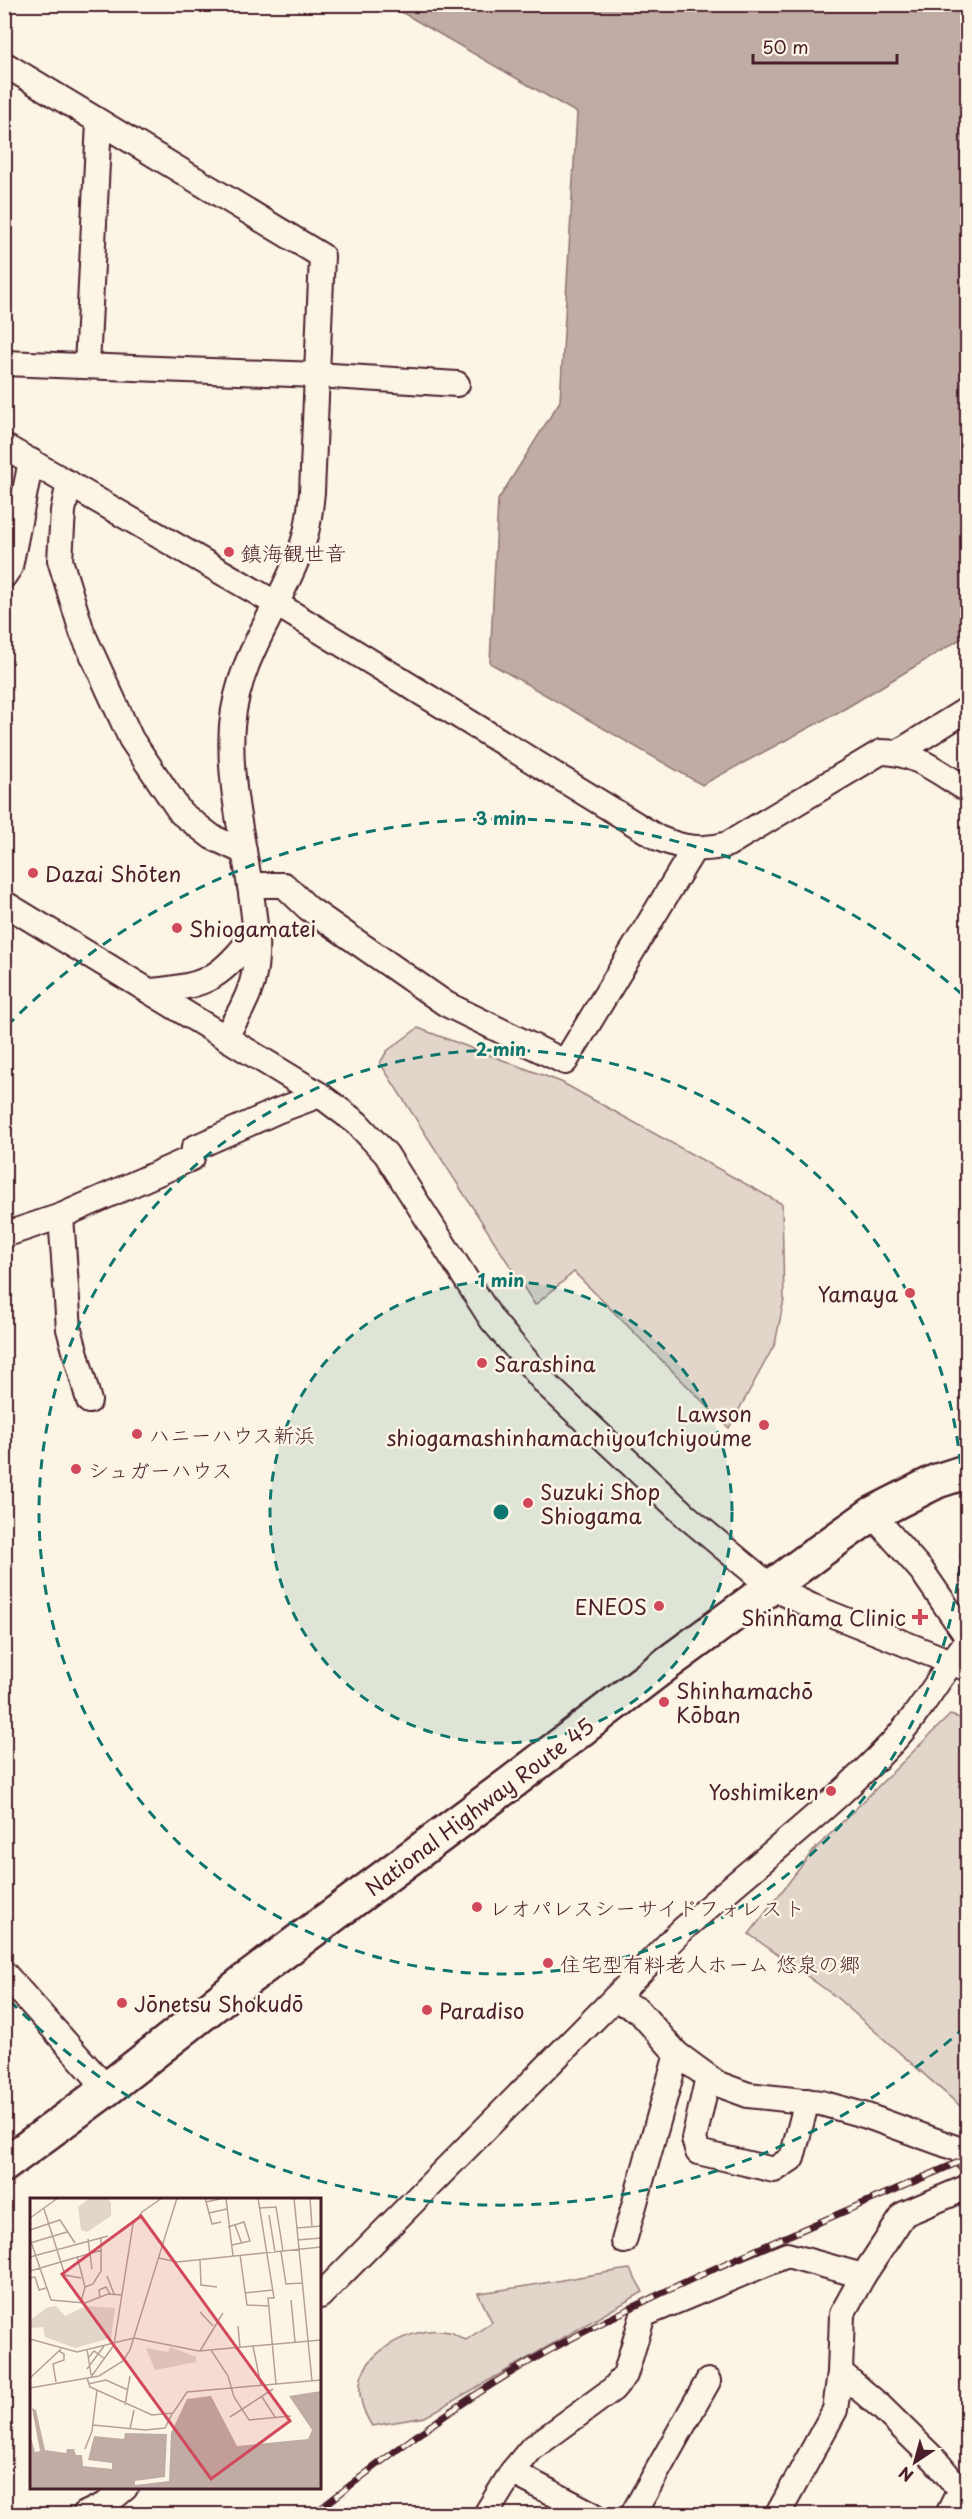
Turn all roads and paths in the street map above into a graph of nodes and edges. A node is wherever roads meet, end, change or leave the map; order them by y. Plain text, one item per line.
1 (4, 63) edge
2 (99, 122) junction
3 (4, 363) edge
4 (87, 366) junction
5 (317, 375) junction
6 (457, 384) dead end
7 (4, 446) edge
8 (31, 461) junction
9 (69, 483) junction
10 (4, 576) edge
11 (275, 603) junction
12 (968, 709) edge
13 (899, 752) junction
14 (968, 790) edge
15 (694, 849) junction
16 (244, 852) junction
17 (250, 885) junction
18 (4, 903) edge
19 (256, 932) junction
20 (151, 991) junction
21 (226, 1036) junction
22 (321, 1095) junction
23 (61, 1216) junction
24 (4, 1235) edge
25 (89, 1401) dead end
26 (968, 1471) edge
27 (872, 1514) junction
28 (771, 1587) junction
29 (968, 1639) edge
30 (959, 1666) edge
31 (4, 1973) edge
32 (614, 1999) junction
33 (677, 2054) junction
34 (708, 2077) junction
35 (107, 2088) junction
36 (807, 2102) junction
37 (968, 2160) edge
38 (4, 2165) edge
39 (968, 2187) edge
40 (624, 2241) dead end
41 (863, 2276) junction
42 (321, 2295) edge
43 (840, 2372) junction
44 (708, 2381) dead end
45 (512, 2472) junction
46 (122, 2489) edge
47 (85, 2514) edge
48 (486, 2514) edge
49 (592, 2514) edge
50 (633, 2514) edge
51 (778, 2514) edge
52 (948, 2514) edge

1 - 2 street
2 - 4 street
2 - 5 street
3 - 4 street
4 - 5 street
5 - 6 street
5 - 11 street
7 - 8 street
8 - 9 street
8 - 10 street
9 - 11 street
9 - 16 street
11 - 15 street
11 - 16 street
12 - 13 street
13 - 14 street
13 - 15 street
15 - 17 street
16 - 17 street
17 - 19 street
18 - 20 street
19 - 20 street
19 - 21 street
20 - 21 street
21 - 22 street
22 - 23 street
22 - 28 street
23 - 24 street
23 - 25 street
26 - 27 highway, National Highway Route 45
27 - 28 highway, National Highway Route 45
27 - 29 street
28 - 30 street
28 - 35 highway, National Highway Route 45
29 - 30 street
30 - 32 street
31 - 35 street
32 - 33 street
32 - 42 street
33 - 34 street
33 - 40 street
34 - 36 street
34 - 36 street
35 - 38 highway, National Highway Route 45
36 - 37 street
39 - 41 street
41 - 43 street
41 - 45 street
43 - 51 street
43 - 52 street
44 - 50 street
45 - 48 street
45 - 49 street
46 - 47 street

